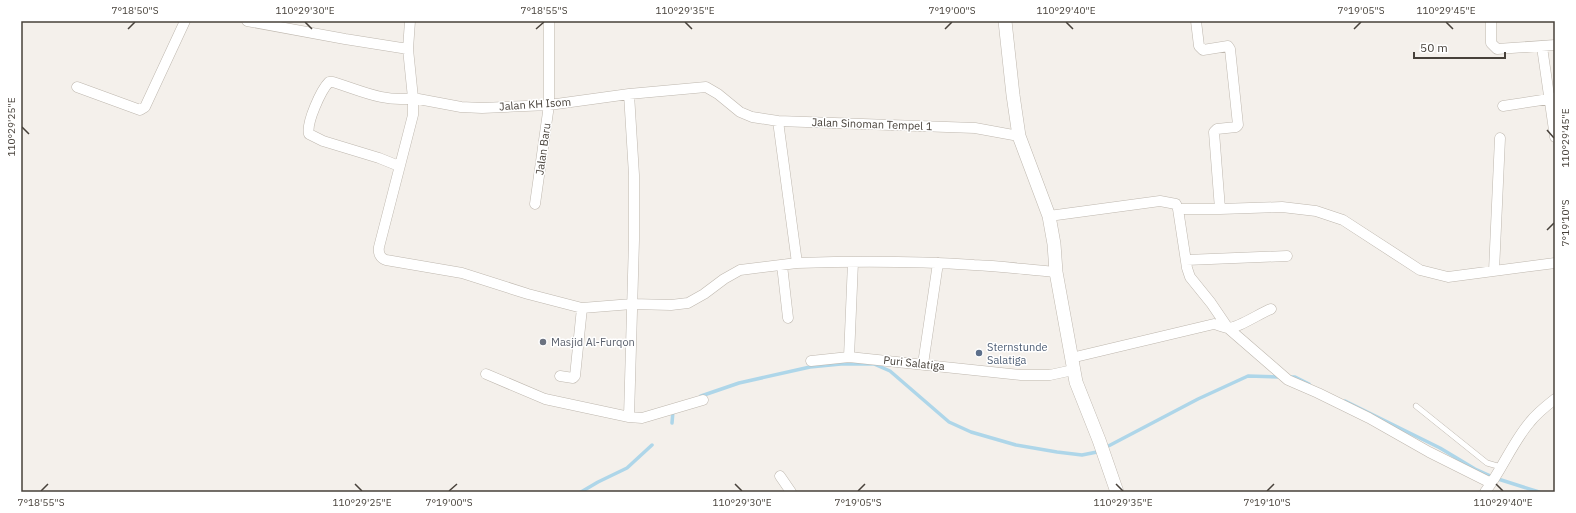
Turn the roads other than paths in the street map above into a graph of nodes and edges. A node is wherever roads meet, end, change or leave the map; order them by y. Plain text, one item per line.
1 (185, 21) edge
2 (247, 21) edge
3 (410, 21) edge
4 (549, 21) edge
5 (1005, 21) edge
6 (1196, 21) edge
7 (1491, 21) edge
8 (1555, 45) edge
9 (1542, 46) junction
10 (408, 49) junction
11 (78, 87) dead end
12 (629, 94) junction
13 (413, 98) junction
14 (1553, 98) edge
15 (728, 104) joint
16 (549, 105) junction
17 (1503, 106) dead end
18 (778, 121) junction
19 (1019, 136) junction
20 (1555, 137) edge
21 (1500, 138) dead end
22 (400, 166) junction
23 (535, 204) dead end
24 (1178, 209) junction
25 (1220, 209) junction
26 (1049, 216) junction
27 (1287, 256) dead end
28 (1186, 260) junction
29 (853, 262) junction
30 (1555, 262) edge
31 (797, 263) junction
32 (938, 263) junction
33 (782, 265) junction
34 (1494, 271) junction
35 (1056, 272) junction
36 (632, 304) junction
37 (582, 308) junction
38 (1271, 309) dead end
39 (788, 318) dead end
40 (1228, 328) junction
41 (849, 357) junction
42 (811, 361) dead end
43 (923, 364) junction
44 (1072, 364) junction
45 (486, 374) dead end
46 (560, 376) dead end
47 (1555, 399) edge
48 (703, 400) dead end
49 (1416, 406) dead end
50 (629, 413) junction
51 (1500, 469) junction
52 (780, 476) dead end
53 (1492, 482) junction
54 (791, 492) edge
55 (1117, 492) edge
56 (1485, 492) edge

1 - 11 street
2 - 10 street
3 - 10 street
4 - 16 street, Jalan Baru
5 - 19 street
6 - 25 street
7 - 9 street
8 - 9 street
9 - 14 street
10 - 13 street
12 - 15 street, Jalan KH Isom
12 - 16 street, Jalan KH Isom
12 - 36 street
13 - 16 street, Jalan KH Isom
13 - 22 street
13 - 22 street, Jalan KH Isom
14 - 17 street
14 - 20 street
15 - 18 street, Jalan Sinoman Tempel 1
16 - 23 street, Jalan Baru
18 - 19 street, Jalan Sinoman Tempel 1
18 - 31 street
19 - 26 street
21 - 34 street
22 - 37 street
24 - 25 street
24 - 26 street
24 - 28 street
25 - 34 street
26 - 35 street
27 - 28 street
28 - 40 street
29 - 31 street
29 - 32 street
29 - 41 street
30 - 34 street
31 - 33 street
32 - 35 street
32 - 43 street
33 - 36 street
33 - 39 street
35 - 44 street
36 - 37 street
36 - 50 street
37 - 46 street
38 - 40 street
40 - 44 street, Puri Salatiga
40 - 53 street
41 - 42 street, Puri Salatiga
41 - 43 street, Puri Salatiga
43 - 44 street, Puri Salatiga
44 - 55 street
45 - 50 street
47 - 51 street
48 - 50 street
49 - 51 lane
51 - 53 street
52 - 54 street
53 - 56 street

